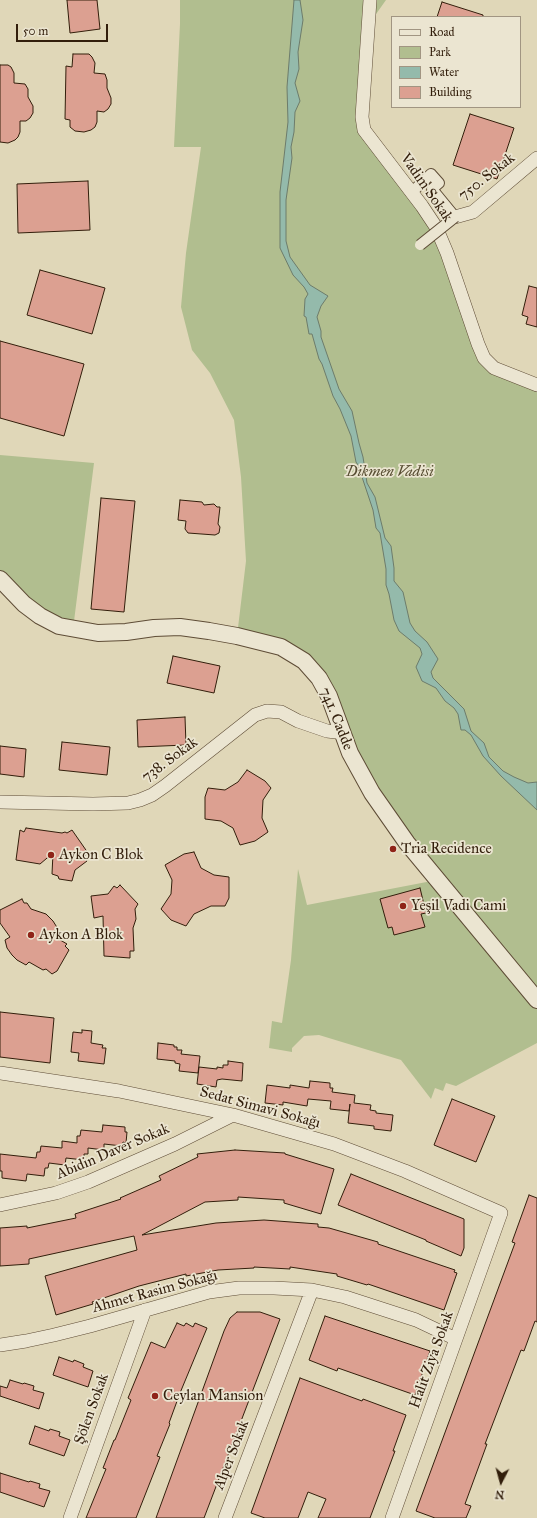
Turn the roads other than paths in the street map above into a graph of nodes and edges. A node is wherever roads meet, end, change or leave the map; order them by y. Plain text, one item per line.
1 (370, 0) edge
2 (537, 158) edge
3 (412, 192) junction
4 (456, 217) junction
5 (420, 245) dead end
6 (537, 384) edge
7 (0, 579) edge
8 (341, 727) junction
9 (0, 802) edge
10 (537, 1000) edge
11 (0, 1073) edge
12 (233, 1115) junction
13 (0, 1205) edge
14 (501, 1213) joint
15 (312, 1290) junction
16 (145, 1310) junction
17 (456, 1339) junction
18 (0, 1345) edge
19 (70, 1518) edge
20 (225, 1518) edge
21 (392, 1518) edge

1 - 3 street, Vadim Sokak
2 - 4 street, 750. Sokak
3 - 4 street
3 - 6 street, Vadim Sokak
4 - 5 street, bridge
7 - 8 street, 741. Cadde
8 - 9 street, 738. Sokak
8 - 10 street, 741. Cadde
11 - 12 street, Sedat Simavi Sokağı
12 - 13 street, Abidin Daver Sokak
12 - 14 street, Sedat Simavi Sokağı
14 - 17 street, Halit Ziya Sokak
15 - 16 street, Ahmet Rasim Sokağı
15 - 17 street, Ahmet Rasim Sokağı
15 - 20 street, Alper Sokak
16 - 18 street, Ahmet Rasim Sokağı
16 - 19 street, Şölen Sokak
17 - 21 street, Halit Ziya Sokak

